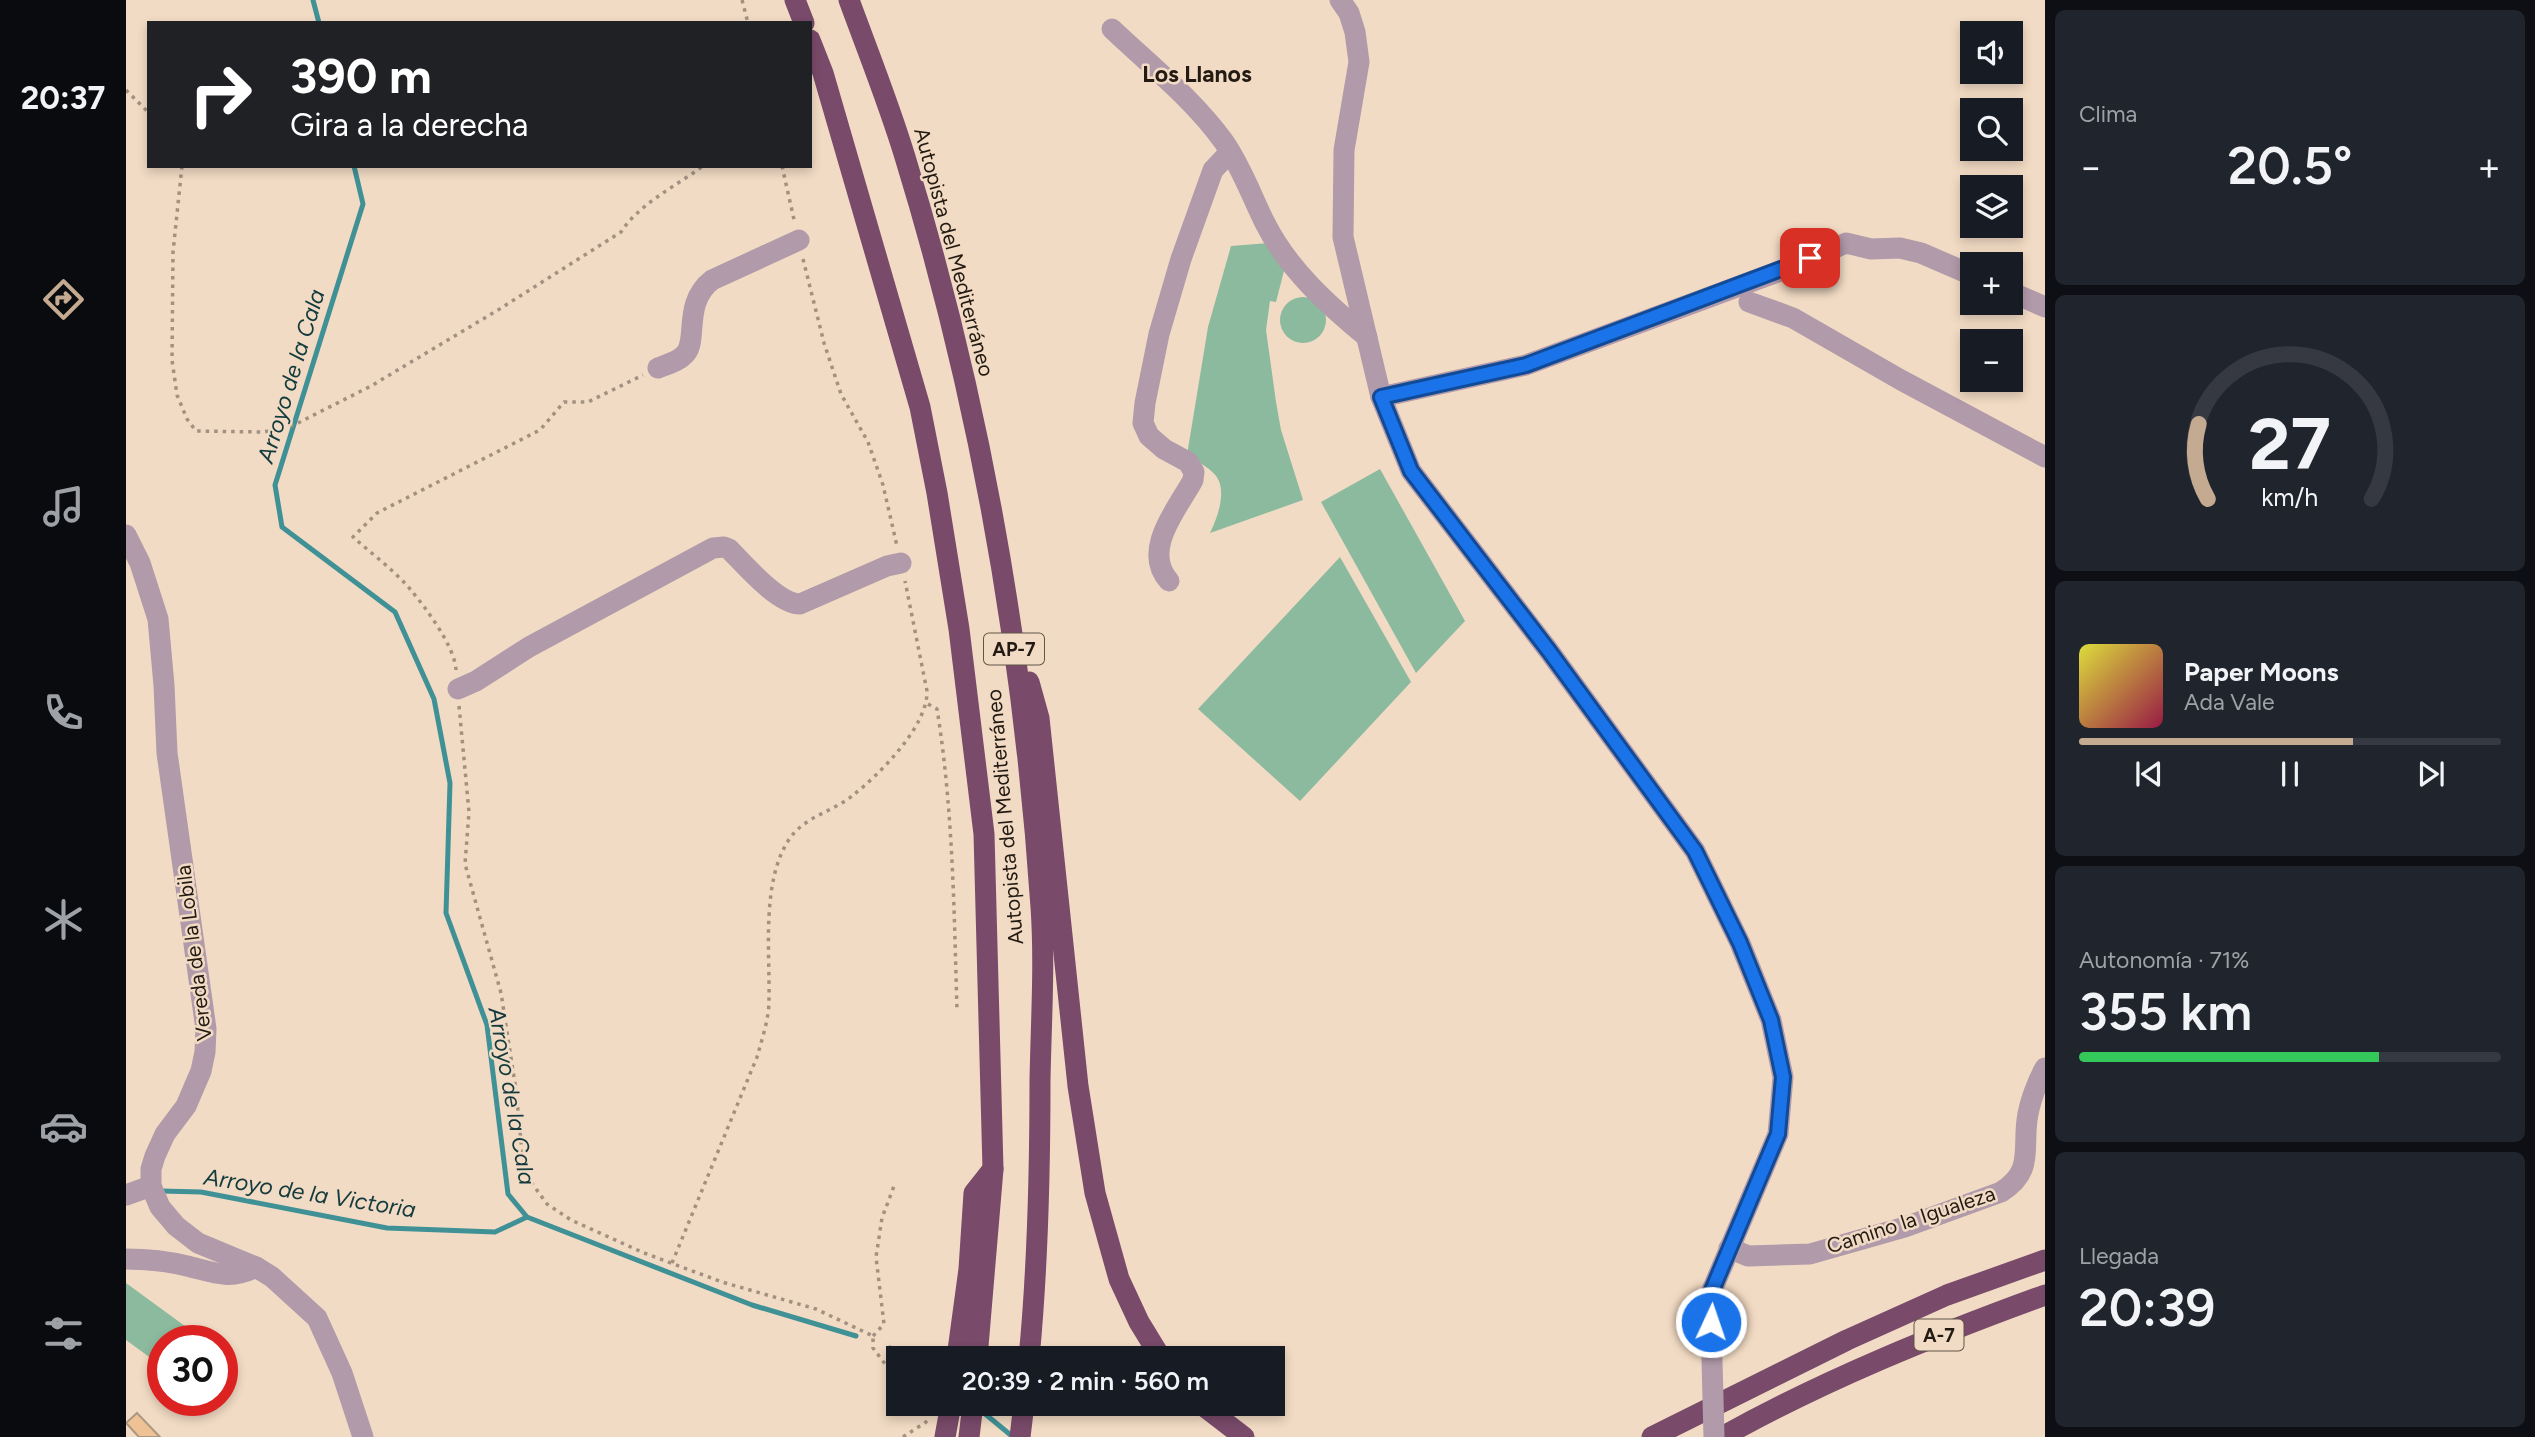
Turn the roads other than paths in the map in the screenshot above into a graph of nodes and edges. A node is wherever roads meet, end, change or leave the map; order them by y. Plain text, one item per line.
1 (795, 0) edge
2 (849, 0) edge
3 (1340, 0) edge
4 (803, 21) edge
5 (1112, 29) dead end
6 (812, 45) edge
7 (1230, 152) junction
8 (799, 240) road end
9 (1960, 270) edge
10 (2023, 297) edge
11 (1749, 302) dead end
12 (2045, 306) edge
13 (1367, 337) junction
14 (657, 368) road end
15 (1381, 397) junction
16 (2045, 457) edge
17 (126, 535) edge
18 (901, 563) road end
19 (1169, 581) dead end
20 (1009, 610) junction
21 (458, 689) road end
22 (2045, 1068) edge
23 (151, 1186) junction
24 (126, 1195) edge
25 (1729, 1248) junction
26 (126, 1259) edge
27 (2045, 1260) edge
28 (256, 1267) junction
29 (977, 1275) junction
30 (2045, 1295) edge
31 (960, 1346) edge
32 (977, 1346) edge
33 (1030, 1346) edge
34 (1154, 1346) edge
35 (949, 1416) edge
36 (972, 1416) edge
37 (1023, 1416) edge
38 (1217, 1416) edge
39 (1660, 1433) edge
40 (363, 1437) edge
41 (945, 1437) edge
42 (969, 1437) edge
43 (1020, 1437) edge
44 (1244, 1437) edge
45 (1640, 1437) edge
46 (1714, 1437) edge
47 (1721, 1437) edge

1 - 4 highway
2 - 20 highway, Autopista del Mediterráneo / AP-7
3 - 13 street
5 - 7 street
6 - 29 highway, Autopista del Mediterráneo / AP-7
7 - 13 street
7 - 19 street
8 - 14 street
9 - 15 street
10 - 12 street
11 - 16 street
13 - 15 street
15 - 25 street
17 - 23 street, Vereda de la Lobila
18 - 21 street
20 - 33 highway, Autopista del Mediterráneo / AP-7
20 - 34 highway
22 - 25 street, Camino la Igualeza
23 - 24 street
23 - 28 street
25 - 46 street, bridge
26 - 28 street
27 - 39 highway
28 - 40 street
29 - 31 highway
29 - 32 highway, Autopista del Mediterráneo / AP-7
30 - 47 highway, A-7
35 - 41 highway, bridge
36 - 42 highway, bridge
37 - 43 highway
38 - 44 highway
39 - 45 highway

